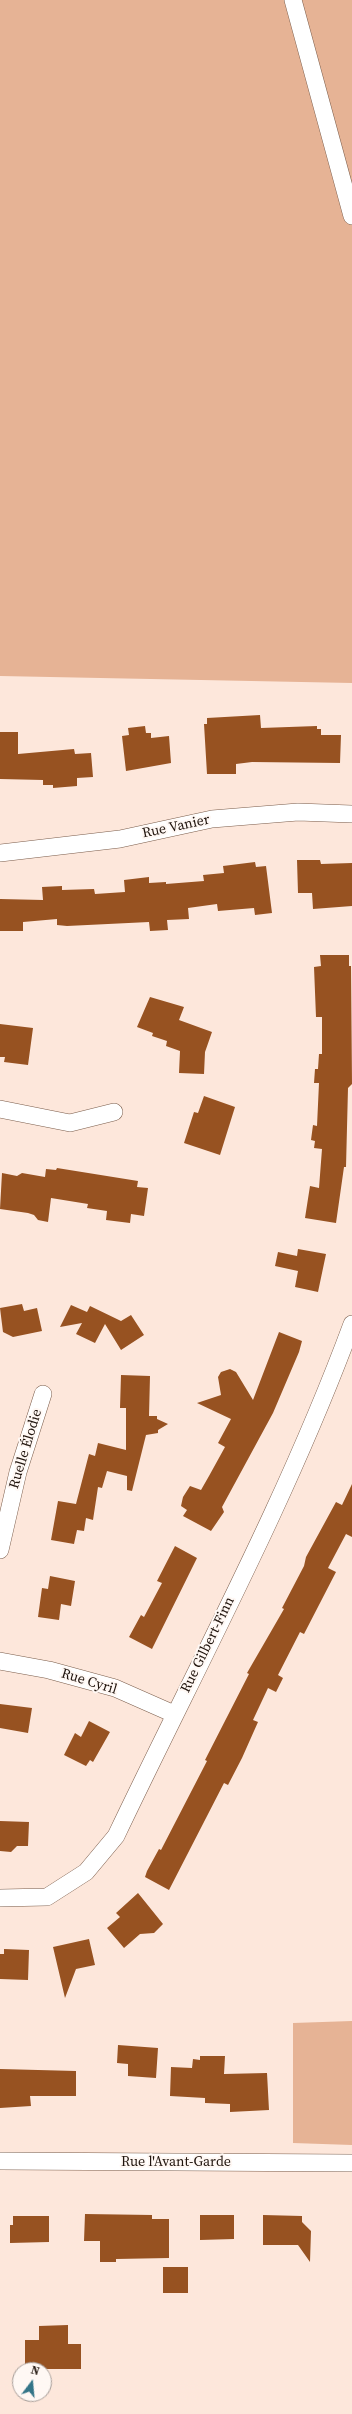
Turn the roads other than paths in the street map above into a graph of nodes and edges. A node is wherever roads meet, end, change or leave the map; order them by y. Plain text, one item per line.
1 (293, 0) edge
2 (352, 216) edge
3 (352, 814) edge
4 (0, 853) edge
5 (0, 1109) edge
6 (114, 1112) dead end
7 (352, 1324) edge
8 (42, 1394) dead end
9 (0, 1550) edge
10 (0, 1661) edge
11 (174, 1714) junction
12 (0, 1898) edge
13 (0, 2161) edge
14 (352, 2163) edge

1 - 2 street
3 - 4 street, Rue Vanier
5 - 6 street
7 - 11 street, Rue Gilbert-Finn
8 - 9 street, Ruelle Élodie
10 - 11 street, Rue Cyril
11 - 12 street, Rue Gilbert-Finn
13 - 14 street, Rue l'Avant-Garde

